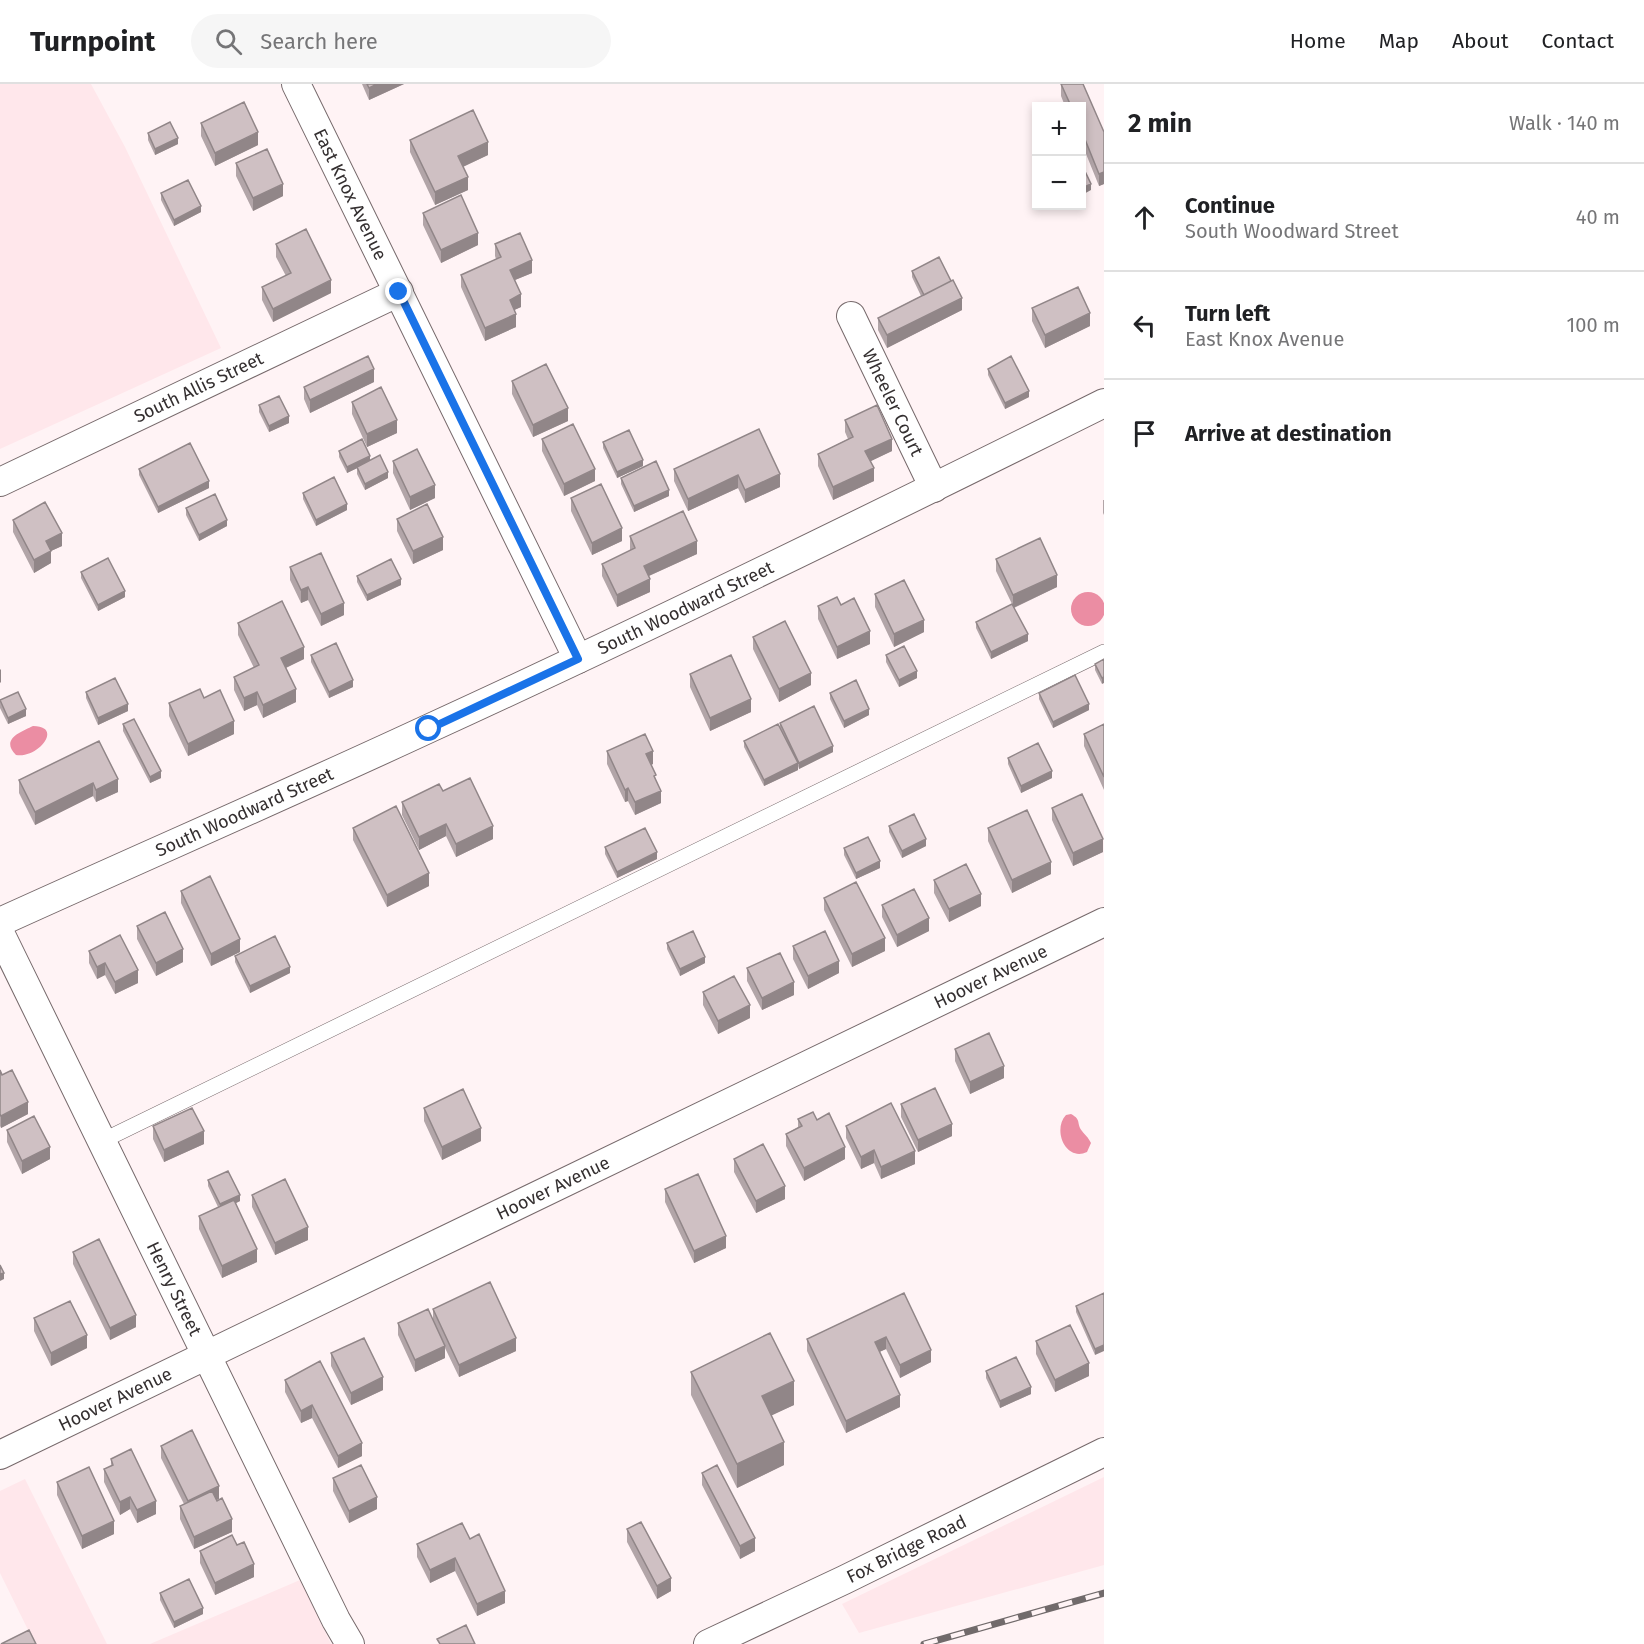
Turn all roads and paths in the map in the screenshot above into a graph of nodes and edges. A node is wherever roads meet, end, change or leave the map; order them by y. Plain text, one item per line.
1 (296, 84) edge
2 (399, 292) junction
3 (851, 316) dead end
4 (1104, 403) edge
5 (0, 482) edge
6 (934, 488) junction
7 (1104, 652) edge
8 (578, 659) junction
9 (0, 922) edge
10 (1104, 922) edge
11 (0, 933) edge
12 (102, 1141) junction
13 (206, 1356) junction
14 (1104, 1452) edge
15 (0, 1455) edge
16 (350, 1644) edge
17 (708, 1644) edge

1 - 2 street, East Knox Avenue
2 - 5 street, South Allis Street
2 - 8 street, East Knox Avenue
3 - 6 street, Wheeler Court
4 - 6 street, South Woodward Street
6 - 8 street, South Woodward Street
7 - 12 lane
8 - 9 street, South Woodward Street
10 - 13 street, Hoover Avenue
11 - 12 street, Henry Street
12 - 13 street, Henry Street
13 - 15 street, Hoover Avenue
13 - 16 street, Henry Street
14 - 17 street, Fox Bridge Road

